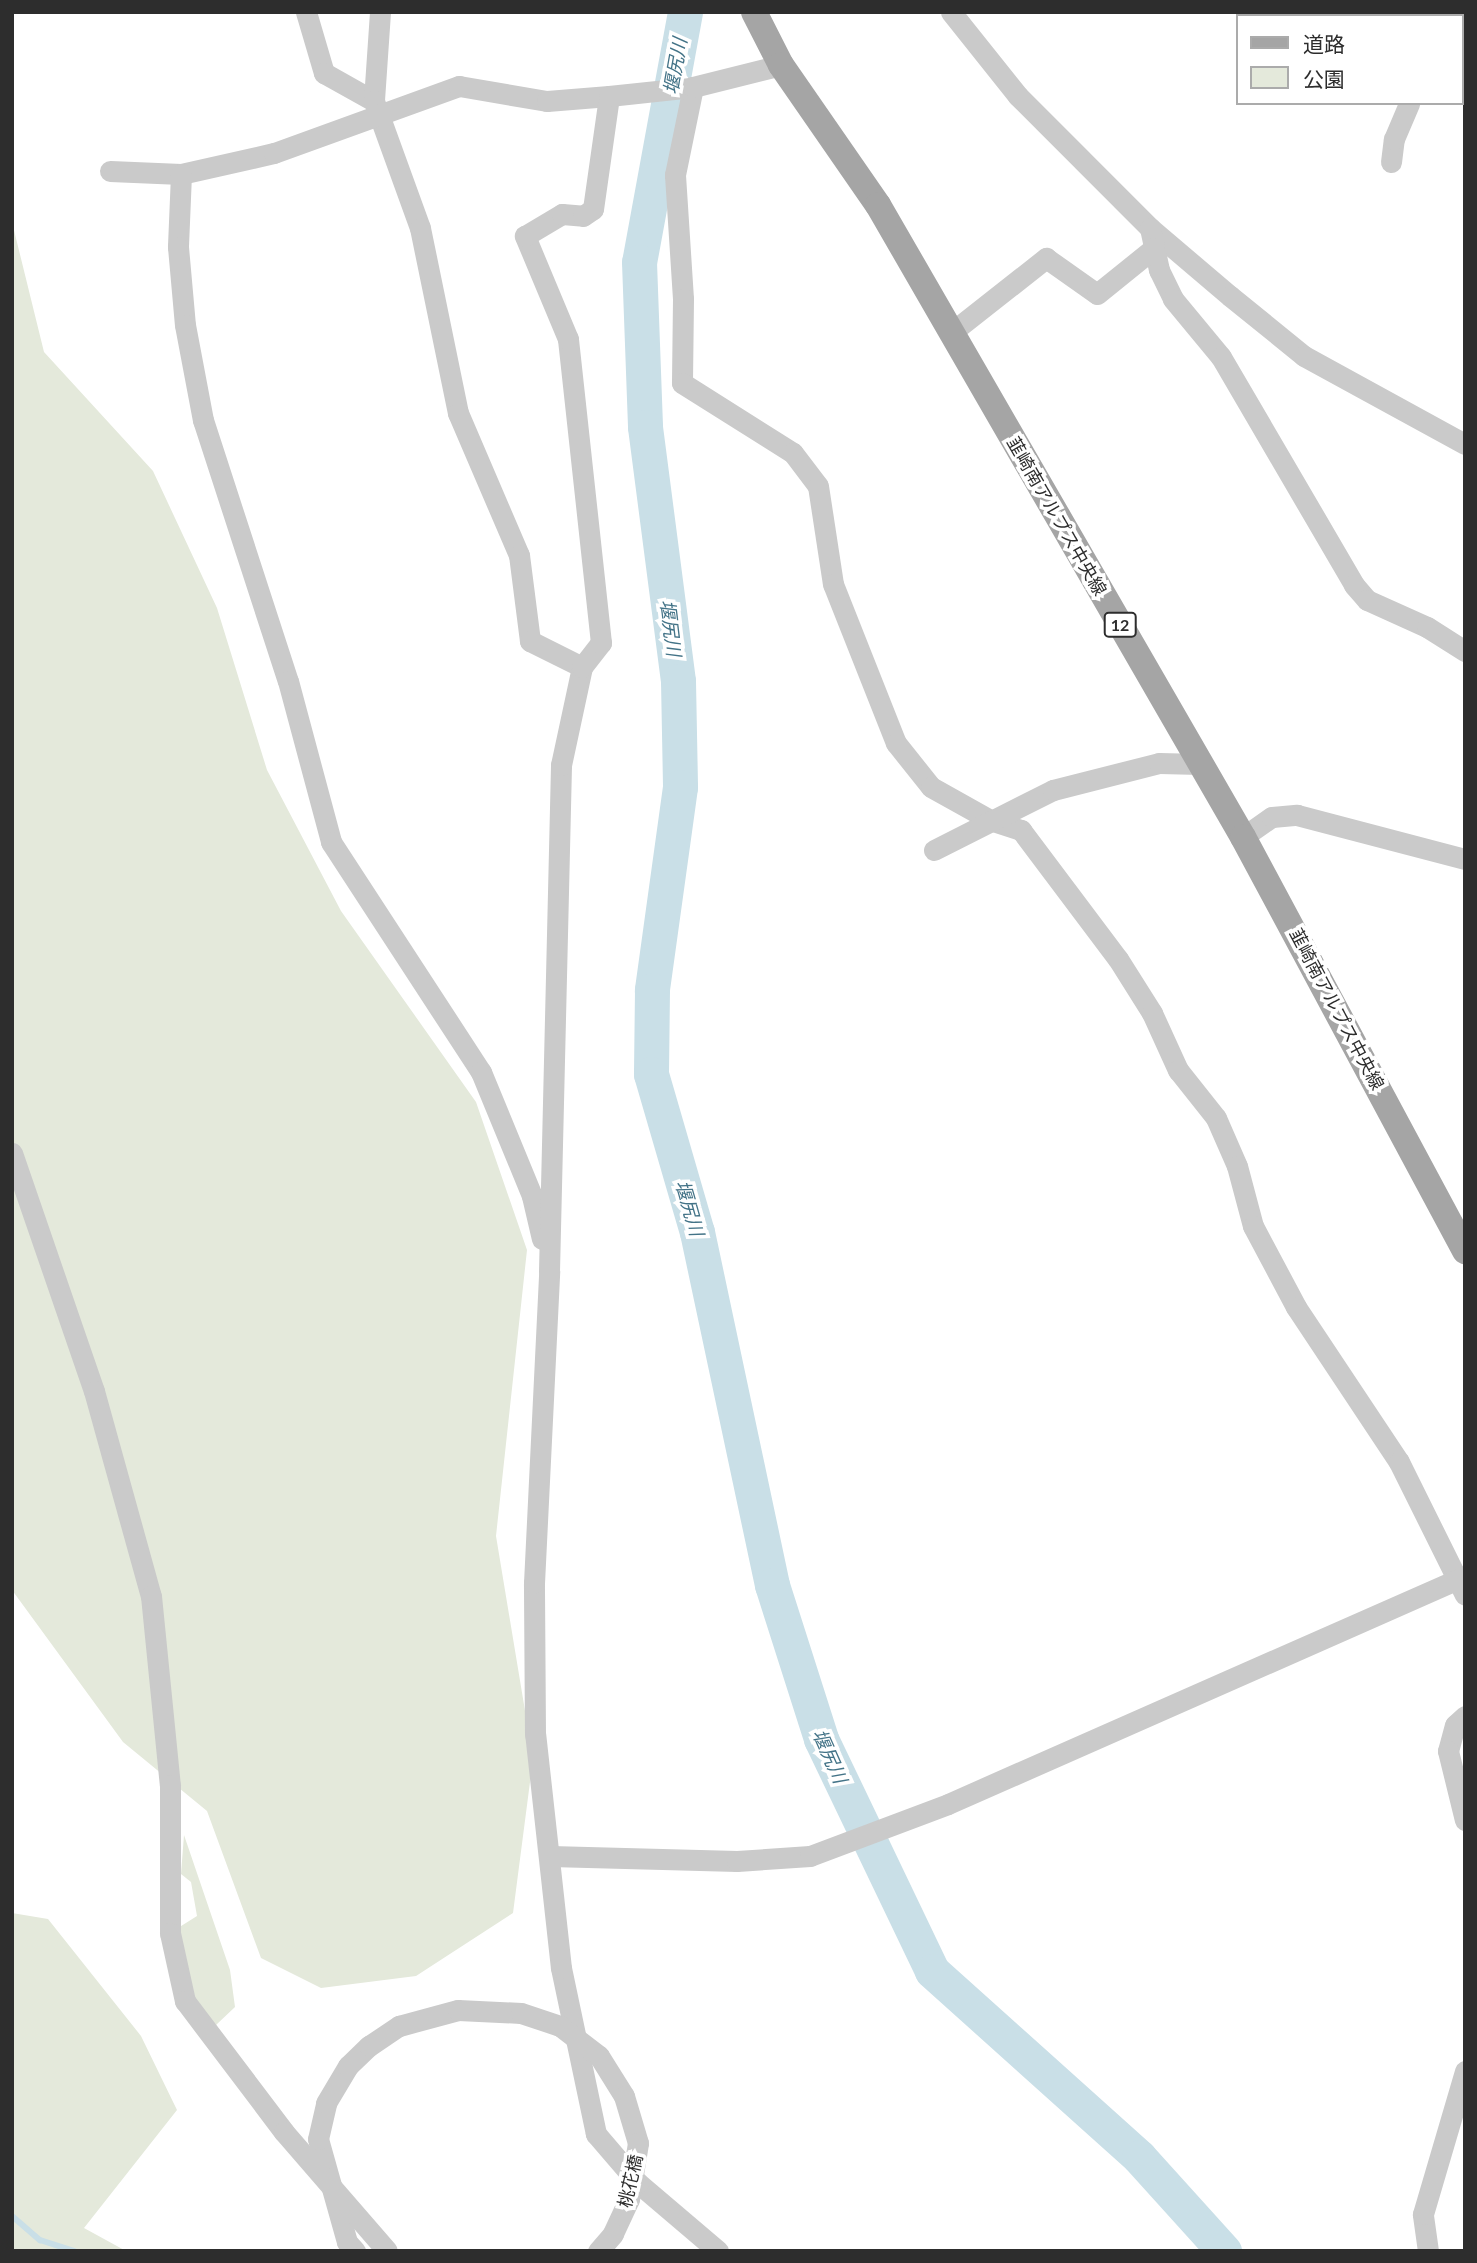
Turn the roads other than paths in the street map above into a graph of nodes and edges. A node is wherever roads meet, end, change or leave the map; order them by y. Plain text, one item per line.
1 (306, 12) edge
2 (380, 12) edge
3 (754, 12) edge
4 (951, 12) edge
5 (781, 65) junction
6 (692, 87) junction
7 (609, 96) junction
8 (1408, 105) edge
9 (377, 108) junction
10 (1391, 162) dead end
11 (110, 171) dead end
12 (181, 174) junction
13 (1152, 238) junction
14 (952, 332) junction
15 (1465, 444) edge
16 (1465, 652) edge
17 (582, 667) junction
18 (1200, 764) junction
19 (990, 820) junction
20 (1243, 837) junction
21 (934, 850) dead end
22 (1465, 859) edge
23 (12, 1153) edge
24 (1463, 1242) edge
25 (549, 1271) junction
26 (1462, 1584) edge
27 (1465, 1716) edge
28 (1465, 1820) edge
29 (550, 1856) junction
30 (1465, 2071) edge
31 (355, 2251) edge
32 (387, 2251) edge
33 (598, 2251) edge
34 (718, 2251) edge
35 (1428, 2251) edge

1 - 9 street
2 - 9 street
3 - 5 main road, 韮崎南アルプス中央線 / 12
4 - 13 street
5 - 6 street
5 - 14 main road, 韮崎南アルプス中央線 / 12
6 - 7 street
6 - 19 street
7 - 9 street
7 - 17 street
8 - 10 street
9 - 12 street
9 - 17 street
11 - 12 street
12 - 25 street
13 - 14 street
13 - 15 street
13 - 16 street
14 - 18 main road, 韮崎南アルプス中央線 / 12
17 - 25 street
18 - 19 street
18 - 20 main road, 韮崎南アルプス中央線 / 12
19 - 21 street
19 - 26 street
20 - 22 street
20 - 24 main road, 韮崎南アルプス中央線 / 12
23 - 32 street, bridge
25 - 29 street
26 - 29 street
27 - 28 street
29 - 34 street
30 - 35 street
31 - 33 street, 桃花橋, bridge

